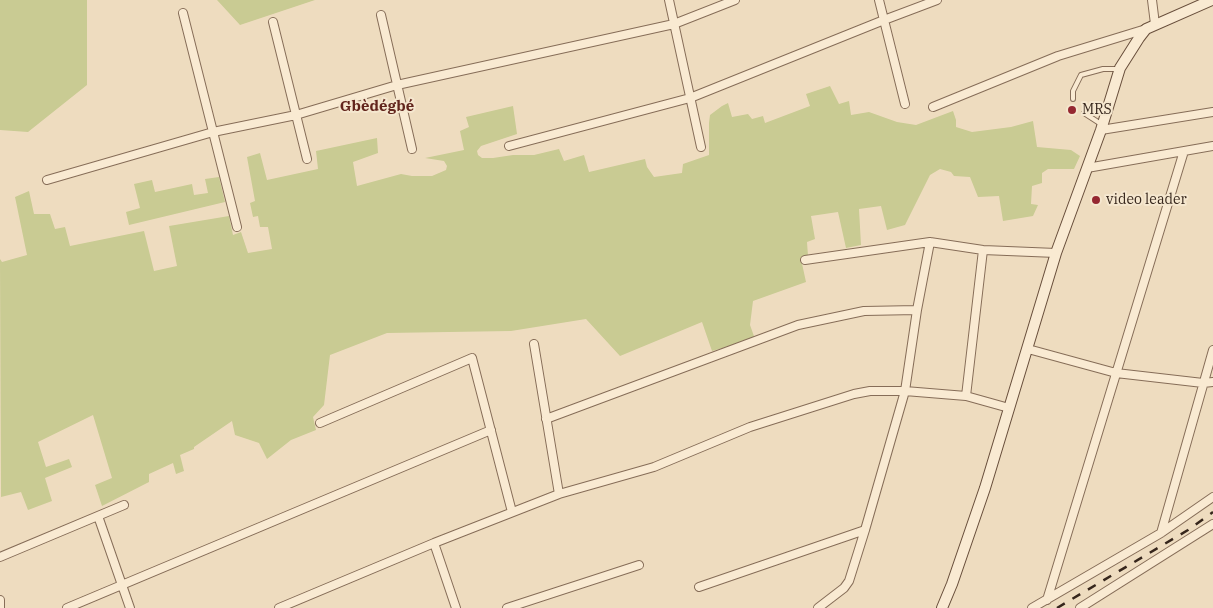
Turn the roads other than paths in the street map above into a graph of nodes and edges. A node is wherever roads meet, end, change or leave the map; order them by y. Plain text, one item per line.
1 (669, 0) edge
2 (735, 0) edge
3 (879, 0) edge
4 (937, 0) edge
5 (1152, 0) edge
6 (1212, 0) edge
7 (184, 13) dead end
8 (381, 15) dead end
9 (884, 20) junction
10 (273, 22) dead end
11 (674, 24) junction
12 (1151, 27) junction
13 (1120, 68) junction
14 (397, 85) junction
15 (690, 98) junction
16 (1073, 99) dead end
17 (905, 104) dead end
18 (933, 107) dead end
19 (1213, 112) edge
20 (1084, 113) dead end
21 (296, 114) junction
22 (1102, 127) junction
23 (213, 132) junction
24 (509, 146) dead end
25 (1213, 146) edge
26 (700, 147) dead end
27 (412, 150) dead end
28 (1184, 151) junction
29 (307, 159) dead end
30 (1087, 168) junction
31 (47, 180) dead end
32 (237, 227) dead end
33 (930, 242) junction
34 (983, 250) junction
35 (1056, 253) junction
36 (805, 260) dead end
37 (917, 310) junction
38 (534, 344) dead end
39 (1028, 350) junction
40 (1213, 350) edge
41 (1116, 373) junction
42 (1213, 382) edge
43 (1203, 383) junction
44 (905, 391) junction
45 (966, 396) junction
46 (1009, 408) junction
47 (546, 419) junction
48 (320, 422) dead end
49 (491, 430) junction
50 (559, 494) junction
51 (1213, 497) edge
52 (124, 505) dead end
53 (512, 512) junction
54 (98, 516) junction
55 (1213, 524) edge
56 (865, 530) junction
57 (1161, 533) junction
58 (434, 543) junction
59 (0, 557) edge
60 (639, 565) dead end
61 (123, 586) junction
62 (699, 587) dead end
63 (0, 600) edge
64 (1047, 600) junction
65 (0, 608) edge
66 (68, 608) edge
67 (130, 608) edge
68 (279, 608) edge
69 (456, 608) edge
70 (507, 608) edge
71 (818, 608) edge
72 (942, 608) edge
73 (1032, 608) edge
74 (1080, 608) edge

1 - 11 street
2 - 11 street
3 - 9 street
4 - 9 street
5 - 12 street
6 - 12 main road
7 - 23 street
8 - 14 street
9 - 15 street
9 - 17 street
10 - 21 street
11 - 14 street
11 - 15 street
12 - 13 main road
12 - 18 street
13 - 16 lane
13 - 22 main road
14 - 21 street
14 - 27 street
15 - 24 street
15 - 26 street
19 - 22 street
20 - 22 lane
21 - 23 street
21 - 29 street
22 - 30 main road
23 - 31 street
23 - 32 street
25 - 28 street
28 - 30 street
28 - 41 street
30 - 35 main road
33 - 34 street
33 - 36 street
33 - 37 street
34 - 35 street
34 - 45 street
35 - 39 main road
37 - 44 street
37 - 47 street
38 - 47 street
39 - 41 street
39 - 46 main road
40 - 43 street
41 - 43 street
41 - 64 street
42 - 43 street
43 - 57 street
44 - 45 street
44 - 50 street
44 - 56 street
45 - 46 street
46 - 72 main road
47 - 50 street
48 - 49 street
49 - 53 street
49 - 61 street
50 - 53 street
51 - 57 street
52 - 54 street
53 - 58 street
54 - 59 street
54 - 61 street
55 - 74 street
56 - 62 street
56 - 71 street
57 - 64 street
58 - 68 street
58 - 69 street
60 - 70 street
61 - 66 street
61 - 67 street
63 - 65 street
64 - 73 street

